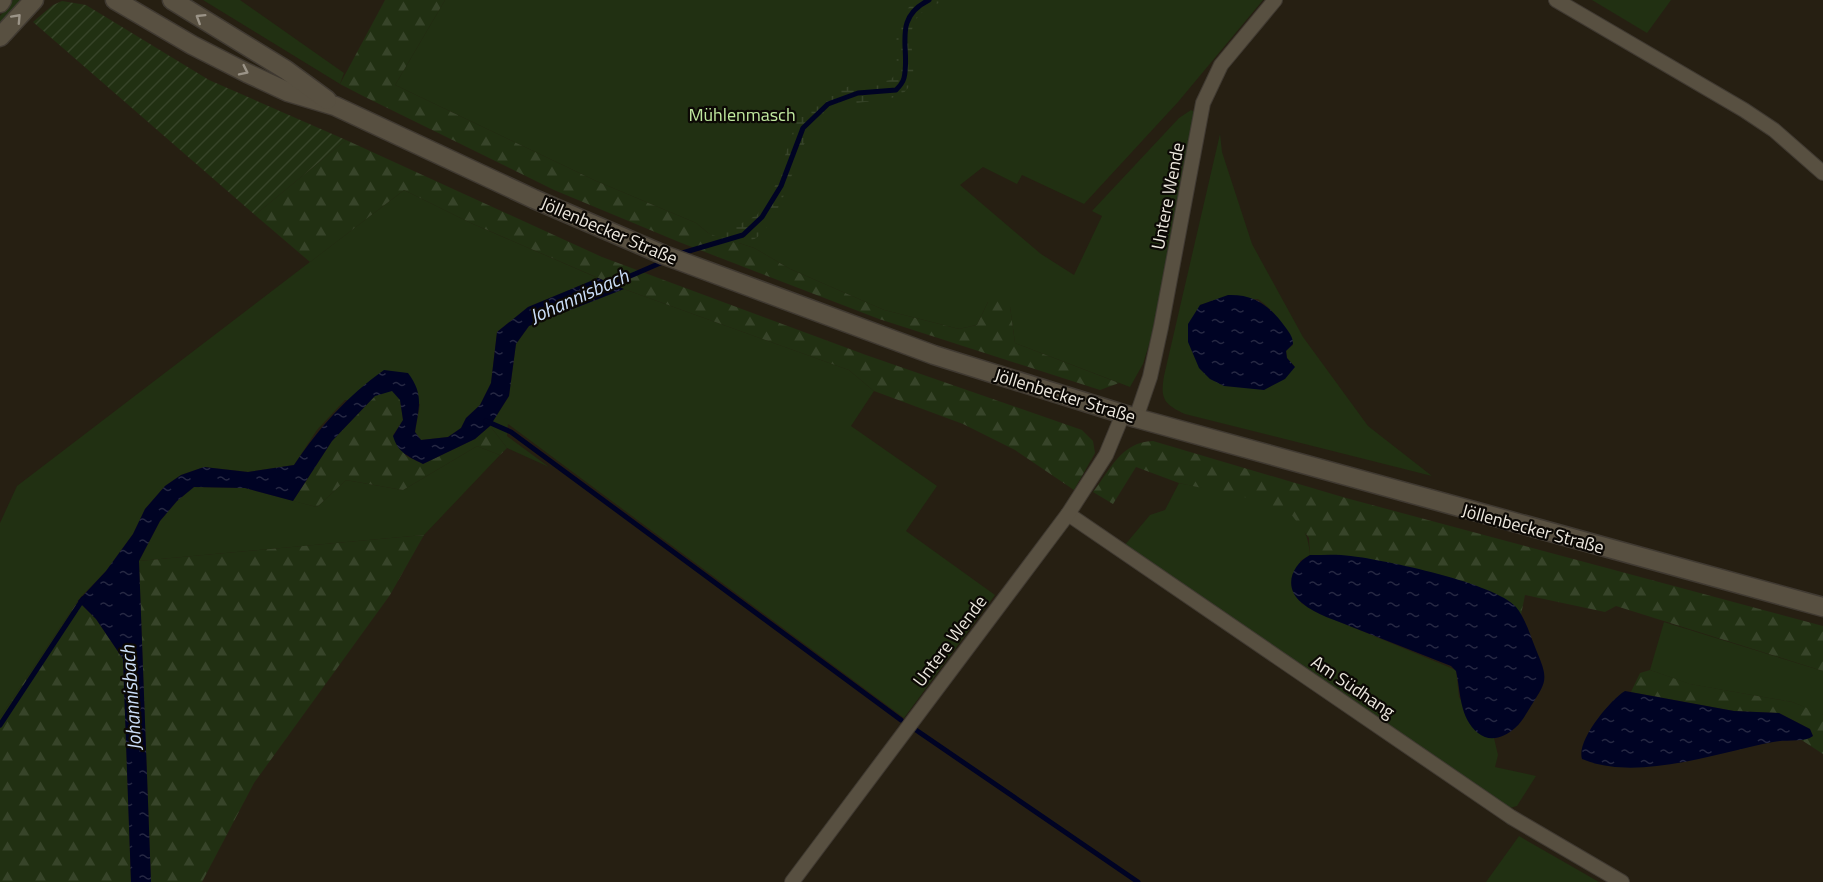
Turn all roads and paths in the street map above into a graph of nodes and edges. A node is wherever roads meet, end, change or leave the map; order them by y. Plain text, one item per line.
1 (34, 0) edge
2 (115, 0) edge
3 (172, 0) edge
4 (1275, 0) edge
5 (1556, 0) edge
6 (0, 37) edge
7 (335, 106) junction
8 (1823, 173) edge
9 (1129, 416) junction
10 (1068, 514) junction
11 (1823, 608) edge
12 (792, 882) edge
13 (1622, 882) edge

6 -> 1 main road
2 -> 7 main road, Jöllenbecker Straße
7 -> 3 main road, Jöllenbecker Straße
4 - 9 street, Untere Wende
5 - 8 street
7 - 9 main road, Jöllenbecker Straße
9 - 10 street, Untere Wende
9 - 11 main road, Jöllenbecker Straße
10 - 12 street, Untere Wende
10 - 13 street, Am Südhang

